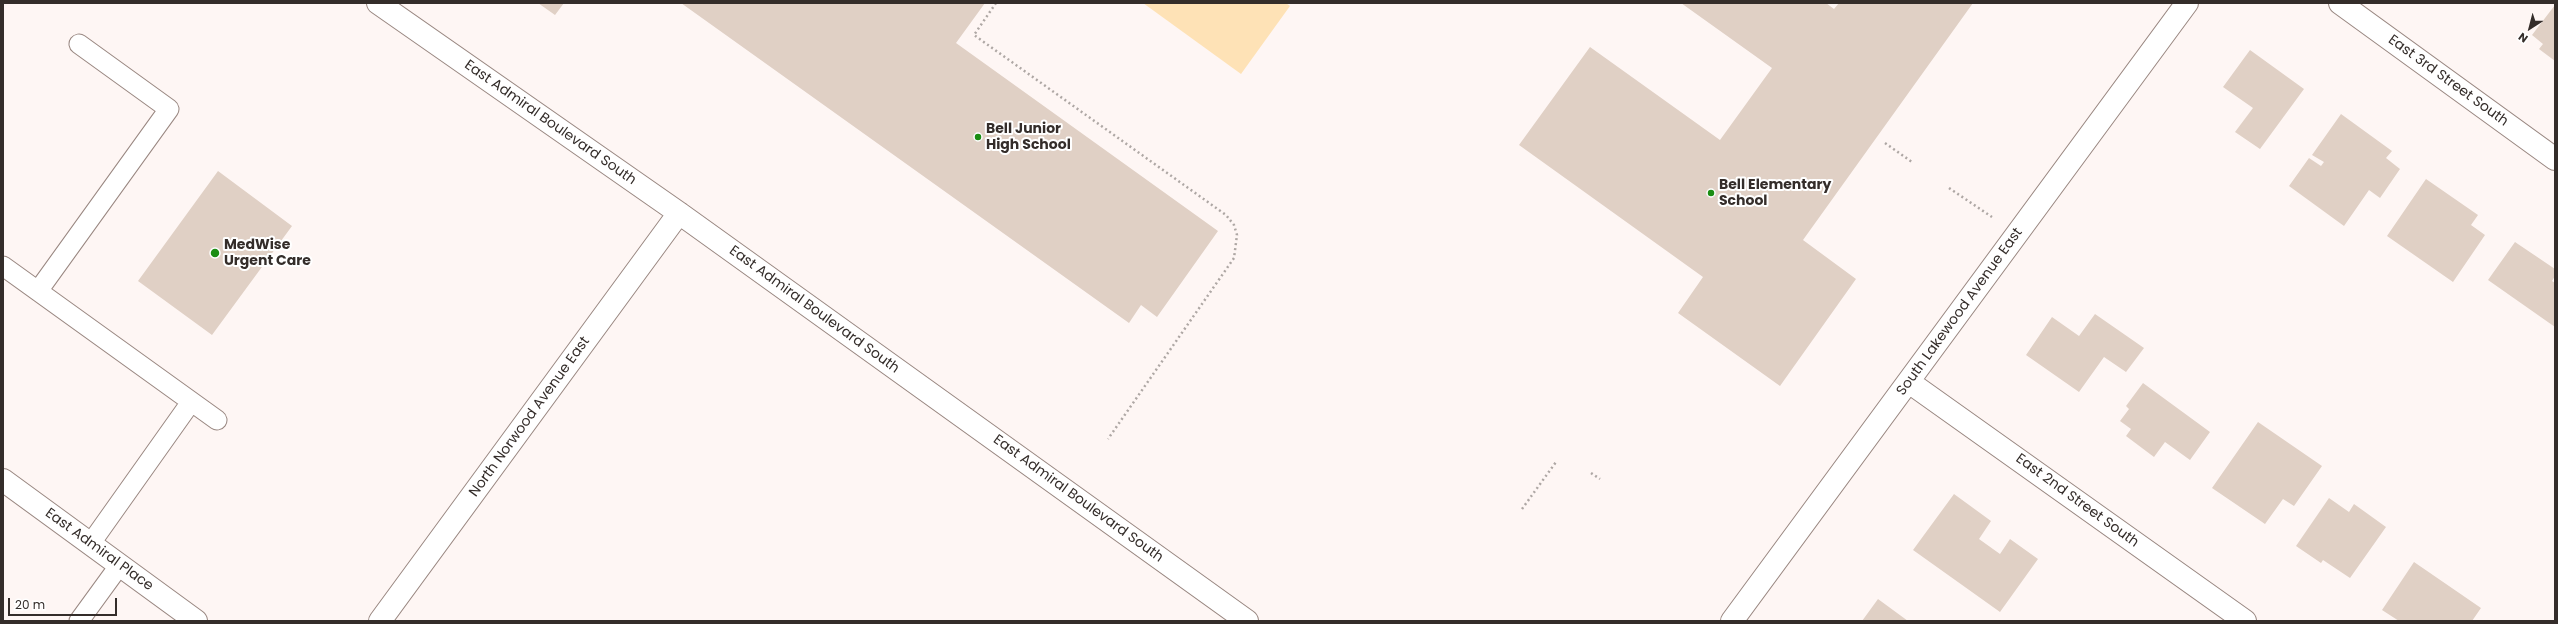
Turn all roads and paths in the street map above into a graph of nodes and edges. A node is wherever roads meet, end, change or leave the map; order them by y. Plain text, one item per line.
1 (378, 3) edge
2 (996, 3) edge
3 (2187, 3) edge
4 (2340, 3) edge
5 (79, 44) dead end
6 (1885, 143) dead end
7 (2555, 159) edge
8 (1912, 162) dead end
9 (1949, 188) dead end
10 (679, 213) junction
11 (2018, 234) junction
12 (3, 266) edge
13 (38, 291) junction
14 (1909, 382) junction
15 (191, 402) junction
16 (217, 420) dead end
17 (1108, 439) dead end
18 (1556, 462) dead end
19 (1591, 473) dead end
20 (1600, 479) dead end
21 (3, 480) edge
22 (1522, 509) dead end
23 (90, 543) junction
24 (119, 566) junction
25 (80, 621) edge
26 (196, 621) edge
27 (380, 621) edge
28 (1247, 621) edge
29 (1732, 621) edge
30 (2245, 621) edge

1 - 10 street, East Admiral Boulevard South
2 - 17 path
3 - 11 street, South Lakewood Avenue East
4 - 7 street, East 3rd Street South
5 - 13 lane
6 - 8 path
9 - 11 path
10 - 27 street, North Norwood Avenue East
10 - 28 street, East Admiral Boulevard South
11 - 14 street, South Lakewood Avenue East
12 - 13 lane
13 - 15 lane
14 - 29 street, South Lakewood Avenue East
14 - 30 street, East 2nd Street South
15 - 16 lane
15 - 23 lane
18 - 22 path
19 - 20 path
21 - 23 street, East Admiral Place
23 - 24 street, East Admiral Place
24 - 25 lane
24 - 26 street, East Admiral Place

